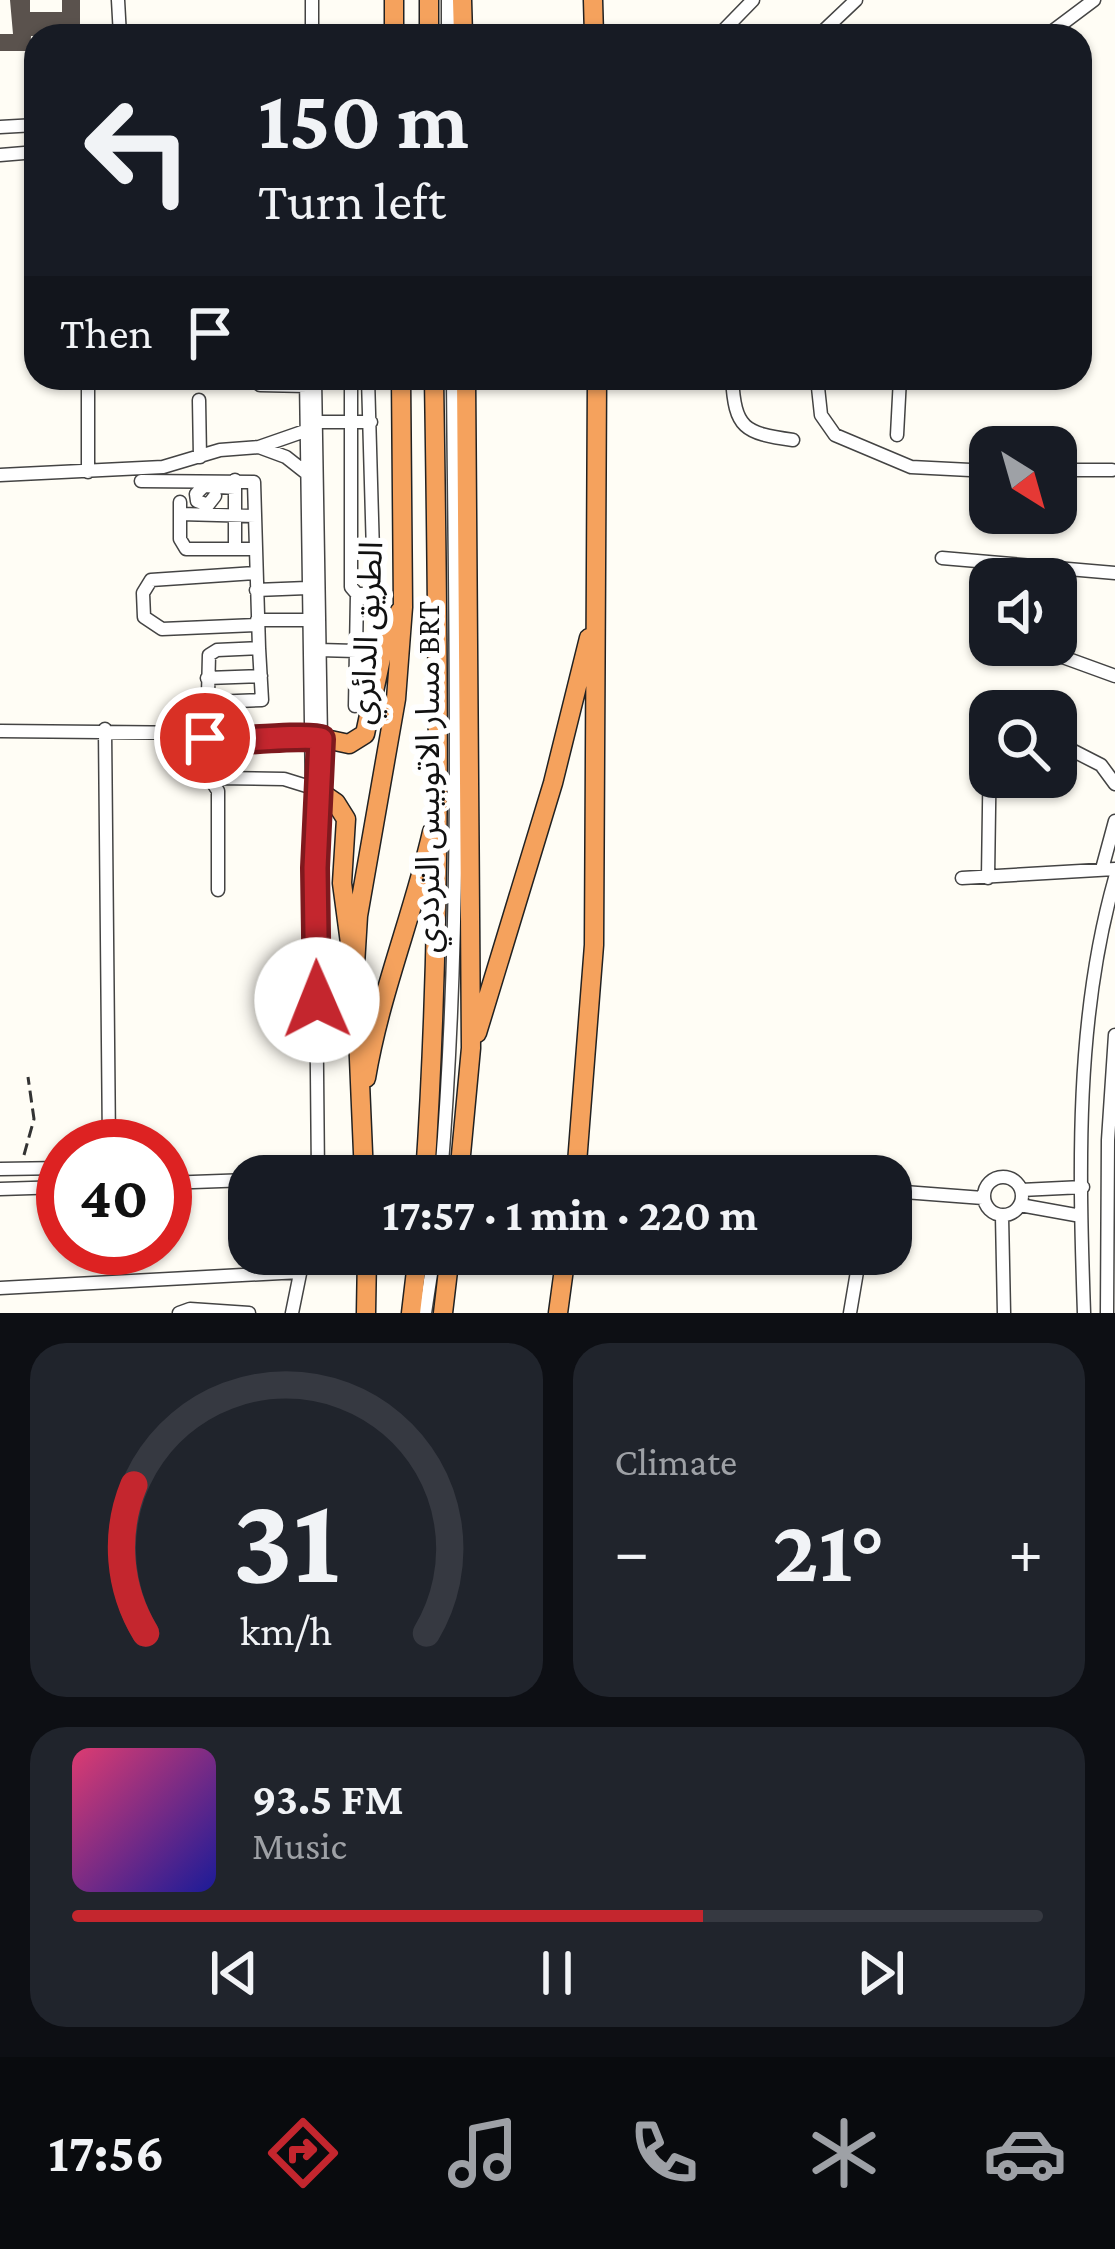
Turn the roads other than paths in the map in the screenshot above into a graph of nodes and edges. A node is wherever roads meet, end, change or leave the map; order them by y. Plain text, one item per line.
1 (753, 0) edge
2 (856, 0) edge
3 (1094, 0) edge
4 (730, 24) edge
5 (831, 24) edge
6 (1062, 24) edge
7 (88, 390) edge
8 (310, 390) edge
9 (350, 390) edge
10 (369, 390) edge
11 (400, 390) edge
12 (434, 390) edge
13 (452, 390) edge
14 (466, 390) edge
15 (597, 390) edge
16 (733, 390) edge
17 (819, 390) edge
18 (900, 390) edge
19 (200, 400) dead end
20 (349, 422) junction
21 (370, 422) junction
22 (310, 427) junction
23 (898, 435) dead end
24 (793, 440) dead end
25 (259, 447) junction
26 (200, 457) junction
27 (969, 470) edge
28 (1077, 471) edge
29 (88, 472) junction
30 (311, 472) junction
31 (1114, 472) edge
32 (0, 475) edge
33 (141, 481) dead end
34 (235, 484) junction
35 (372, 484) junction
36 (350, 485) junction
37 (215, 496) dead end
38 (235, 516) junction
39 (255, 516) junction
40 (372, 527) junction
41 (350, 529) junction
42 (255, 549) junction
43 (235, 550) junction
44 (942, 558) dead end
45 (255, 573) junction
46 (1115, 573) edge
47 (307, 588) junction
48 (256, 590) junction
49 (357, 594) junction
50 (598, 601) junction
51 (403, 607) junction
52 (308, 620) junction
53 (258, 622) junction
54 (259, 648) junction
55 (319, 650) junction
56 (356, 651) junction
57 (1077, 662) edge
58 (262, 676) junction
59 (1115, 676) edge
60 (208, 678) junction
61 (355, 706) dead end
62 (105, 729) junction
63 (0, 731) edge
64 (316, 737) junction
65 (205, 742) junction
66 (1077, 753) edge
67 (214, 778) junction
68 (1115, 784) edge
69 (316, 789) junction
70 (441, 792) junction
71 (989, 798) edge
72 (1115, 821) edge
73 (1111, 872) edge
74 (962, 878) dead end
75 (988, 878) junction
76 (218, 890) dead end
77 (355, 964) junction
78 (1115, 1035) edge
79 (471, 1048) junction
80 (361, 1114) junction
81 (109, 1119) edge
82 (318, 1155) edge
83 (363, 1155) edge
84 (426, 1155) edge
85 (443, 1155) edge
86 (460, 1155) edge
87 (578, 1155) edge
88 (0, 1169) edge
89 (36, 1169) edge
90 (228, 1181) edge
91 (192, 1182) edge
92 (1083, 1187) junction
93 (36, 1188) edge
94 (0, 1189) edge
95 (1021, 1190) junction
96 (912, 1193) edge
97 (983, 1198) junction
98 (1020, 1205) junction
99 (1002, 1216) junction
100 (1081, 1216) junction
101 (244, 1275) edge
102 (299, 1275) edge
103 (366, 1275) edge
104 (416, 1275) edge
105 (431, 1275) edge
106 (448, 1275) edge
107 (563, 1275) edge
108 (856, 1275) edge
109 (0, 1288) edge
110 (179, 1313) edge
111 (249, 1313) edge
112 (292, 1313) edge
113 (365, 1313) edge
114 (411, 1313) edge
115 (425, 1313) edge
116 (443, 1313) edge
117 (558, 1313) edge
118 (850, 1313) edge
119 (1004, 1313) edge
120 (1084, 1313) edge
121 (1107, 1313) edge

1 - 4 street
2 - 5 street
3 - 6 street
7 - 29 street
8 - 22 street
9 - 20 street
10 - 21 street
11 - 51 highway, الطريق الدائري
12 - 70 highway, الطريق الدائري
13 - 85 street, مسار الاتوبيس الترددي BRT
14 - 79 highway
15 - 50 highway
16 - 24 street
17 - 27 street
18 - 23 street
19 - 26 street
20 - 21 street
20 - 22 street
20 - 36 street
21 - 35 street
22 - 25 street
22 - 30 street
25 - 26 street
25 - 30 street
26 - 29 street
28 - 31 street
29 - 32 street
30 - 47 street
30 - 55 street
33 - 34 street
34 - 37 street
34 - 38 street
34 - 39 street
35 - 36 street
35 - 40 street
36 - 41 street
38 - 39 street
38 - 43 street
38 - 43 street
39 - 42 street
40 - 41 street
40 - 49 street
41 - 49 street
42 - 43 street
42 - 45 street
44 - 46 street
45 - 48 street
45 - 53 street
47 - 48 street
47 - 52 street
48 - 53 street
49 - 56 street
50 - 79 highway
50 - 87 highway
51 - 64 highway
51 - 77 highway, الطريق الدائري
52 - 53 street
52 - 64 street
53 - 54 street
54 - 58 street
54 - 60 street
55 - 56 street
55 - 64 street
56 - 61 street
57 - 59 street
58 - 60 street
58 - 60 street
62 - 63 street
62 - 65 street
62 - 81 street
64 - 65 street
64 - 69 street
65 - 67 street
66 - 68 street
67 - 69 street
67 - 76 street
69 - 77 highway
69 - 82 street
70 - 80 highway
70 - 84 highway, الطريق الدائري
71 - 75 street
72 - 73 street
73 - 75 street
73 - 92 street
74 - 75 street
77 - 80 highway, الطريق الدائري
78 - 121 street
79 - 86 highway
80 - 83 highway, الطريق الدائري
88 - 89 street
90 - 91 street
92 - 95 street
92 - 100 street
93 - 94 street
95 - 97 street
95 - 98 street
96 - 97 street
97 - 99 street
98 - 99 street
98 - 100 street
99 - 119 street
100 - 120 street
101 - 109 street
102 - 112 street
103 - 113 highway
104 - 114 highway
105 - 115 street
106 - 116 highway
107 - 117 highway
108 - 118 street
110 - 111 street

